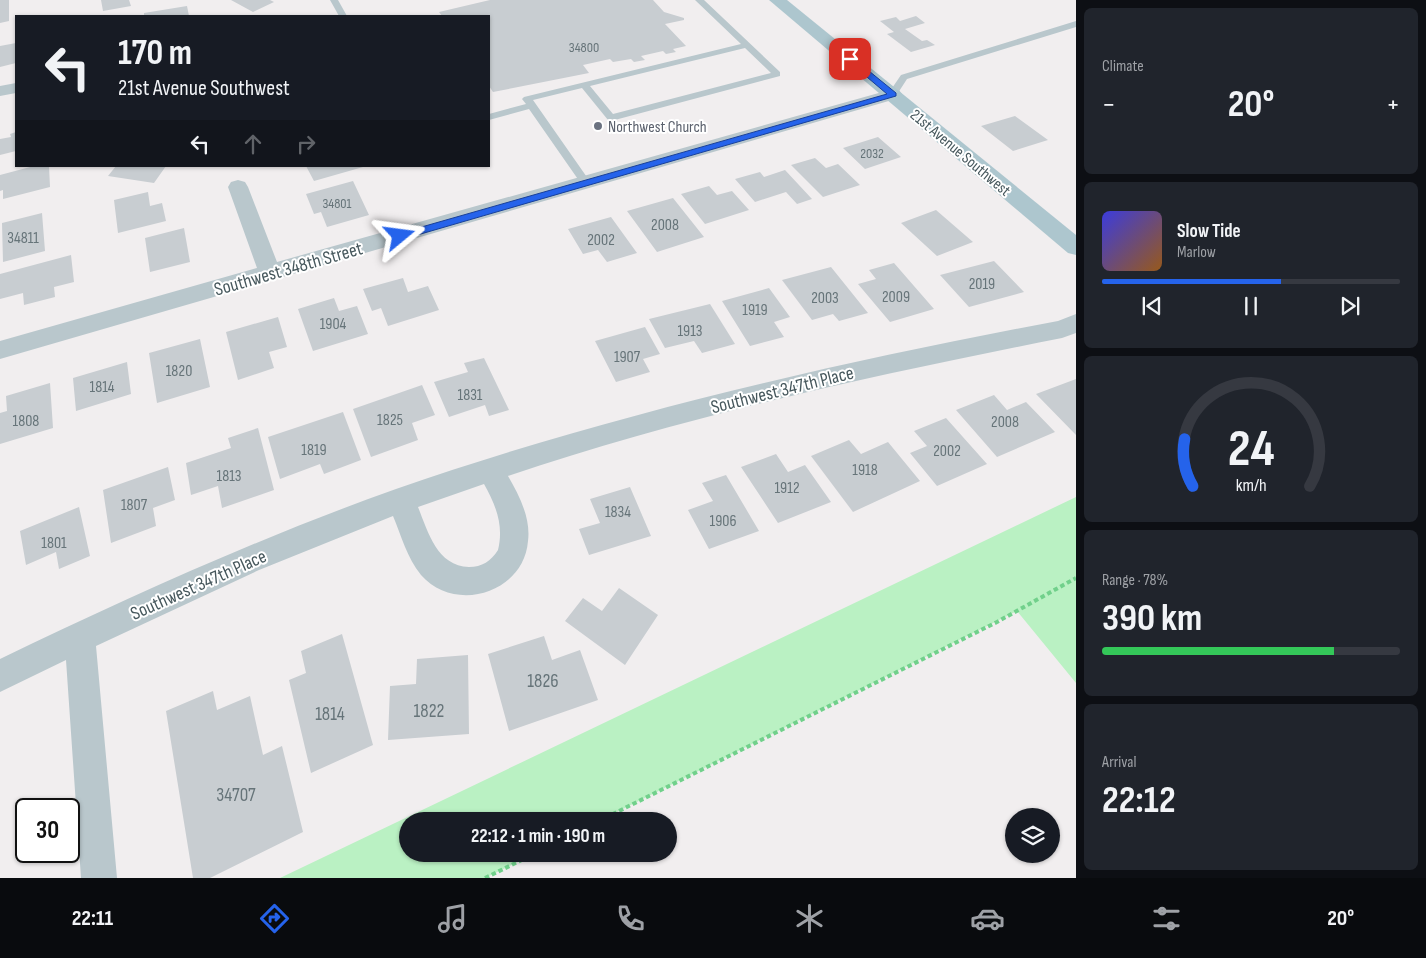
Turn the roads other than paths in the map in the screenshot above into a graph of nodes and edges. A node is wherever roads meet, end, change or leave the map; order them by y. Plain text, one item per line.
1 (334, 0) edge
2 (699, 0) edge
3 (777, 0) edge
4 (342, 15) edge
5 (1076, 24) edge
6 (747, 45) junction
7 (584, 85) junction
8 (15, 88) edge
9 (0, 91) edge
10 (893, 94) junction
11 (531, 106) junction
12 (490, 117) edge
13 (586, 183) junction
14 (238, 187) dead end
15 (1076, 247) edge
16 (270, 274) junction
17 (1076, 323) edge
18 (0, 350) edge
19 (491, 470) junction
20 (400, 500) junction
21 (80, 637) junction
22 (0, 676) edge
23 (99, 878) edge

1 - 4 lane
2 - 6 lane
3 - 10 main road, 21st Avenue Southwest
5 - 10 lane
6 - 7 lane
6 - 7 lane
7 - 11 lane
8 - 9 street
10 - 13 street, Southwest 348th Street
10 - 15 main road, 21st Avenue Southwest
11 - 12 lane
11 - 13 lane
13 - 16 street, Southwest 348th Street
14 - 16 street
16 - 18 street, Southwest 348th Street
17 - 19 street, Southwest 347th Place
19 - 20 street, Southwest 347th Place
19 - 20 street
20 - 21 street, Southwest 347th Place
21 - 22 street, Southwest 347th Place
21 - 23 street

